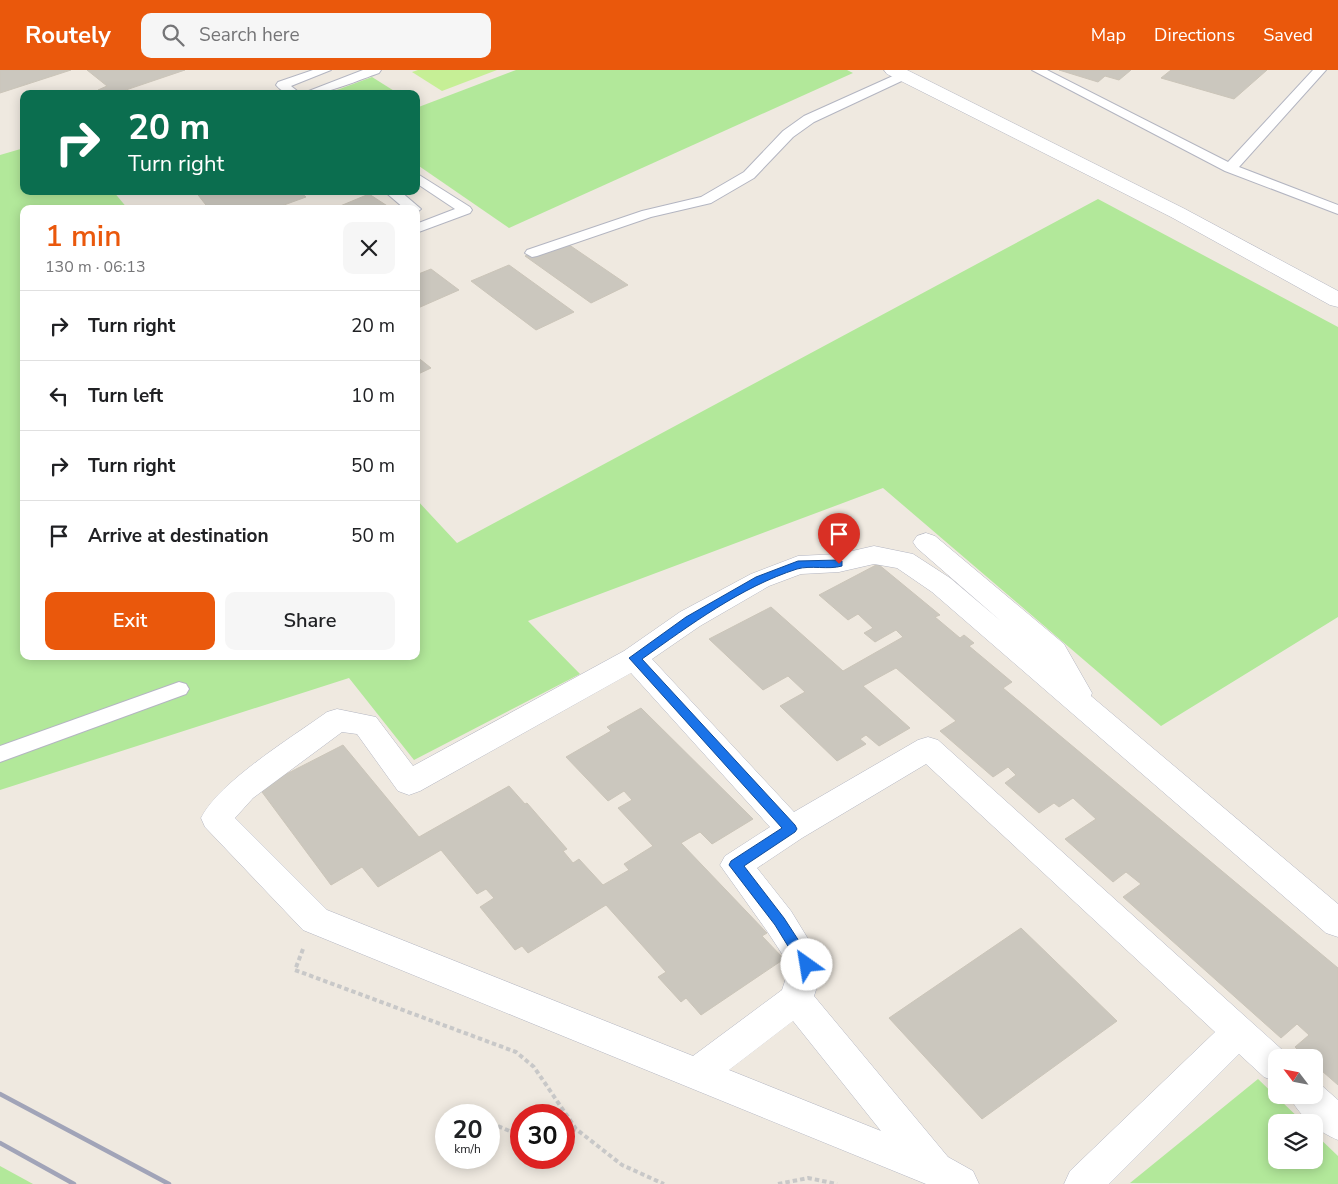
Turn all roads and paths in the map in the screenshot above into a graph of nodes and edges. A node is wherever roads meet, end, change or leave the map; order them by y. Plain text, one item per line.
1 (325, 70) edge
2 (375, 70) edge
3 (1038, 70) edge
4 (1320, 70) edge
5 (899, 73) edge
6 (289, 90) edge
7 (318, 90) edge
8 (1230, 168) junction
9 (420, 179) edge
10 (396, 195) edge
11 (410, 205) edge
12 (1338, 210) edge
13 (420, 213) edge
14 (433, 222) junction
15 (420, 227) edge
16 (532, 253) dead end
17 (1338, 300) edge
18 (926, 542) dead end
19 (634, 658) junction
20 (179, 689) dead end
21 (1087, 710) junction
22 (0, 754) edge
23 (791, 829) junction
24 (1338, 923) edge
25 (295, 970) dead end
26 (796, 999) junction
27 (1238, 1032) junction
28 (1268, 1059) edge
29 (697, 1074) junction
30 (1318, 1104) edge
31 (1338, 1123) edge
32 (576, 1129) joint
33 (948, 1177) edge
34 (664, 1184) edge
35 (778, 1184) edge
36 (837, 1184) edge
37 (1083, 1184) edge

1 - 6 lane
2 - 7 lane
3 - 8 lane
4 - 8 lane
5 - 16 lane
5 - 17 street
8 - 12 lane
9 - 14 lane
10 - 11 lane
13 - 14 lane
14 - 15 lane
18 - 21 street
19 - 21 street
19 - 23 street
19 - 29 street
20 - 22 lane
21 - 24 street
23 - 26 street
23 - 27 street
25 - 32 path
26 - 29 street
26 - 33 street
27 - 28 street
27 - 37 street
29 - 33 street
30 - 31 street
32 - 34 path
35 - 36 path

